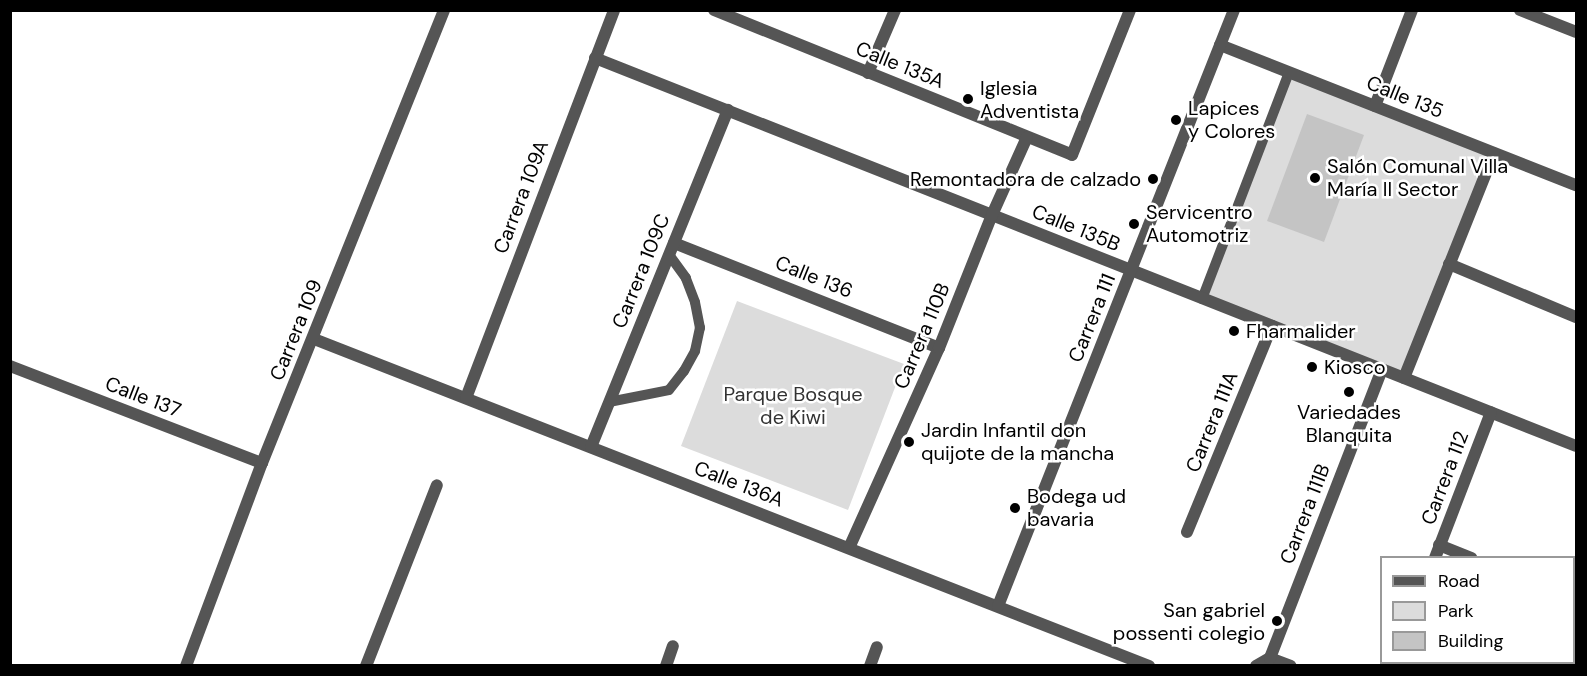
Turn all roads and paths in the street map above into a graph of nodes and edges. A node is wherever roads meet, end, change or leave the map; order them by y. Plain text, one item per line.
1 (444, 10) edge
2 (614, 10) edge
3 (714, 10) edge
4 (895, 10) edge
5 (1130, 10) edge
6 (1234, 10) edge
7 (1412, 10) edge
8 (1520, 10) edge
9 (1576, 32) edge
10 (1220, 45) junction
11 (595, 58) junction
12 (1288, 72) junction
13 (868, 73) junction
14 (1375, 106) junction
15 (728, 110) junction
16 (1027, 137) junction
17 (1494, 153) junction
18 (1576, 184) edge
19 (992, 216) junction
20 (671, 249) junction
21 (1449, 264) junction
22 (1131, 271) junction
23 (1202, 299) junction
24 (1576, 316) edge
25 (1272, 326) junction
26 (314, 339) junction
27 (939, 348) junction
28 (10, 366) edge
29 (1382, 369) junction
30 (1404, 378) junction
31 (466, 398) junction
32 (609, 402) junction
33 (1491, 412) junction
34 (1576, 446) edge
35 (591, 447) junction
36 (262, 463) junction
37 (437, 485) dead end
38 (1187, 532) dead end
39 (1439, 545) junction
40 (849, 548) junction
41 (1436, 556) edge
42 (1467, 556) edge
43 (998, 606) junction
44 (673, 646) dead end
45 (877, 646) dead end
46 (1270, 658) junction
47 (186, 666) edge
48 (366, 666) edge
49 (666, 666) edge
50 (870, 666) edge
51 (1149, 666) edge
52 (1256, 666) edge
53 (1291, 666) edge

1 - 26 street, Carrera 109
2 - 11 street, Carrera 109A
3 - 13 street, Calle 135A
4 - 13 street
5 - 16 street, Calle 135A
6 - 10 street, Carrera 111
7 - 14 street
8 - 9 street
10 - 12 street, Calle 135
10 - 22 street, Carrera 111
11 - 15 street, Calle 135B
11 - 31 street, Carrera 109A
12 - 14 street, Calle 135
12 - 23 lane
13 - 16 street, Calle 135A
14 - 17 street, Calle 135
15 - 19 street, Calle 135B
15 - 20 street, Carrera 109C
16 - 19 street, Carrera 110B
17 - 18 street, Calle 135
17 - 21 street
19 - 22 street, Calle 135B
19 - 27 street, Carrera 110B
20 - 27 street, Calle 136
20 - 32 street, Carrera 109C
20 - 32 lane
21 - 24 street
21 - 30 street
22 - 23 street, Calle 135B
22 - 43 street, Carrera 111
23 - 25 street, Calle 135B
25 - 29 street, Calle 135B
25 - 38 street, Carrera 111A
26 - 31 street, Calle 136A
26 - 36 street, Carrera 109
27 - 40 street, Carrera 110B
28 - 36 street, Calle 137
29 - 30 street, Calle 135B
29 - 46 street, Carrera 111B
30 - 33 street, Calle 135B
31 - 35 street, Calle 136A
32 - 35 street, Carrera 109C
33 - 34 street, Calle 135B
33 - 39 street, Carrera 112
35 - 40 street, Calle 136A
36 - 47 street, Carrera 109
37 - 48 street
39 - 41 street, Carrera 112
39 - 42 street
40 - 43 street, Calle 136A
43 - 51 street, Calle 136A
44 - 49 street
45 - 50 street
46 - 52 street
46 - 53 street

